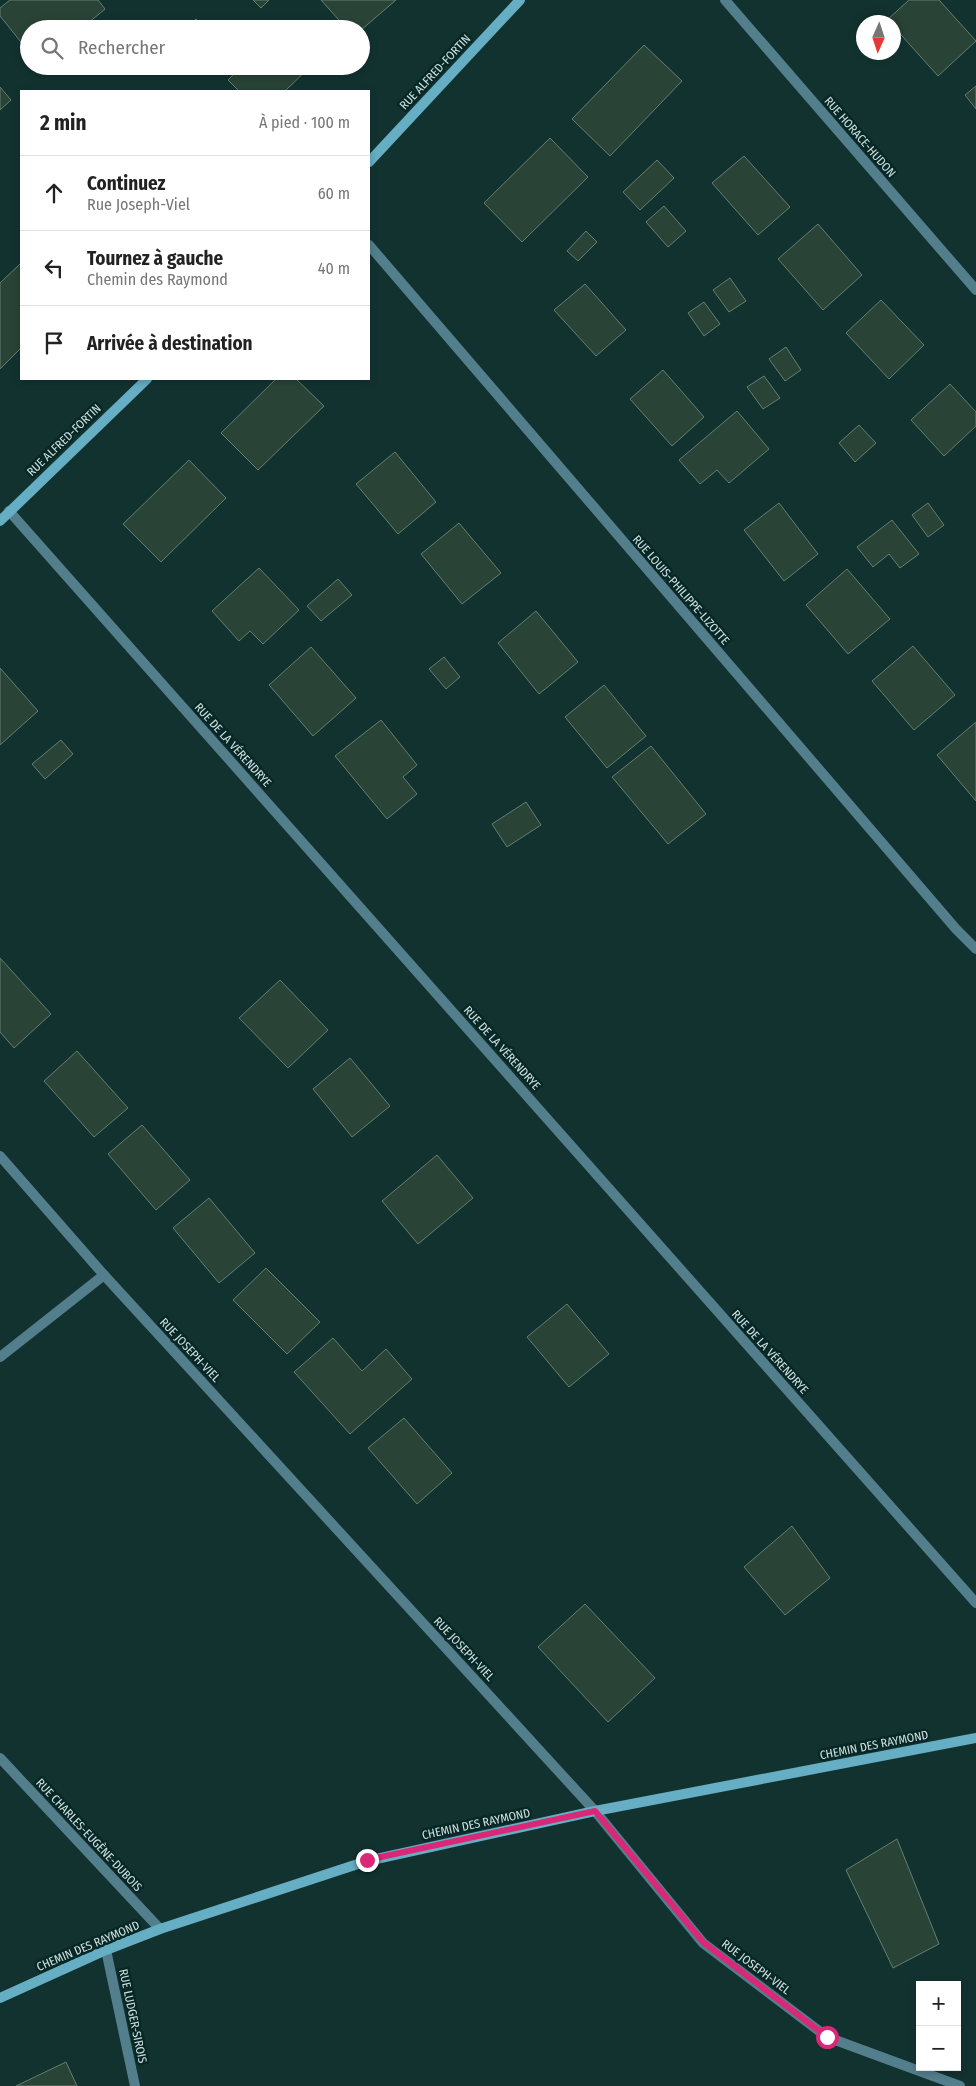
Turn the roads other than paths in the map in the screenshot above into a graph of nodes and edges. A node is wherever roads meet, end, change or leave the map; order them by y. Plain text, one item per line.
1 (520, 0) edge
2 (724, 0) edge
3 (370, 161) edge
4 (370, 246) edge
5 (976, 290) edge
6 (146, 380) edge
7 (9, 511) junction
8 (0, 521) edge
9 (976, 949) edge
10 (0, 1156) edge
11 (104, 1275) junction
12 (0, 1357) edge
13 (976, 1603) edge
14 (976, 1738) edge
15 (0, 1758) edge
16 (595, 1811) junction
17 (160, 1929) junction
18 (106, 1950) junction
19 (0, 1998) edge
20 (135, 2086) edge
21 (960, 2086) edge

1 - 3 street, RUE ALFRED-FORTIN
2 - 5 street, RUE HORACE-HUDON
4 - 9 street, RUE LOUIS-PHILIPPE-LIZOTTE
6 - 7 street, RUE ALFRED-FORTIN
7 - 8 street, RUE ALFRED-FORTIN
7 - 13 street, RUE DE LA VÉRENDRYE
10 - 11 street, RUE JOSEPH-VIEL
11 - 12 street
11 - 16 street, RUE JOSEPH-VIEL
14 - 16 street, CHEMIN DES RAYMOND
15 - 17 street, RUE CHARLES-EUGÈNE-DUBOIS
16 - 17 street, CHEMIN DES RAYMOND
16 - 21 street, RUE JOSEPH-VIEL
17 - 18 street, CHEMIN DES RAYMOND
18 - 19 street, CHEMIN DES RAYMOND
18 - 20 street, RUE LUDGER-SIROIS

